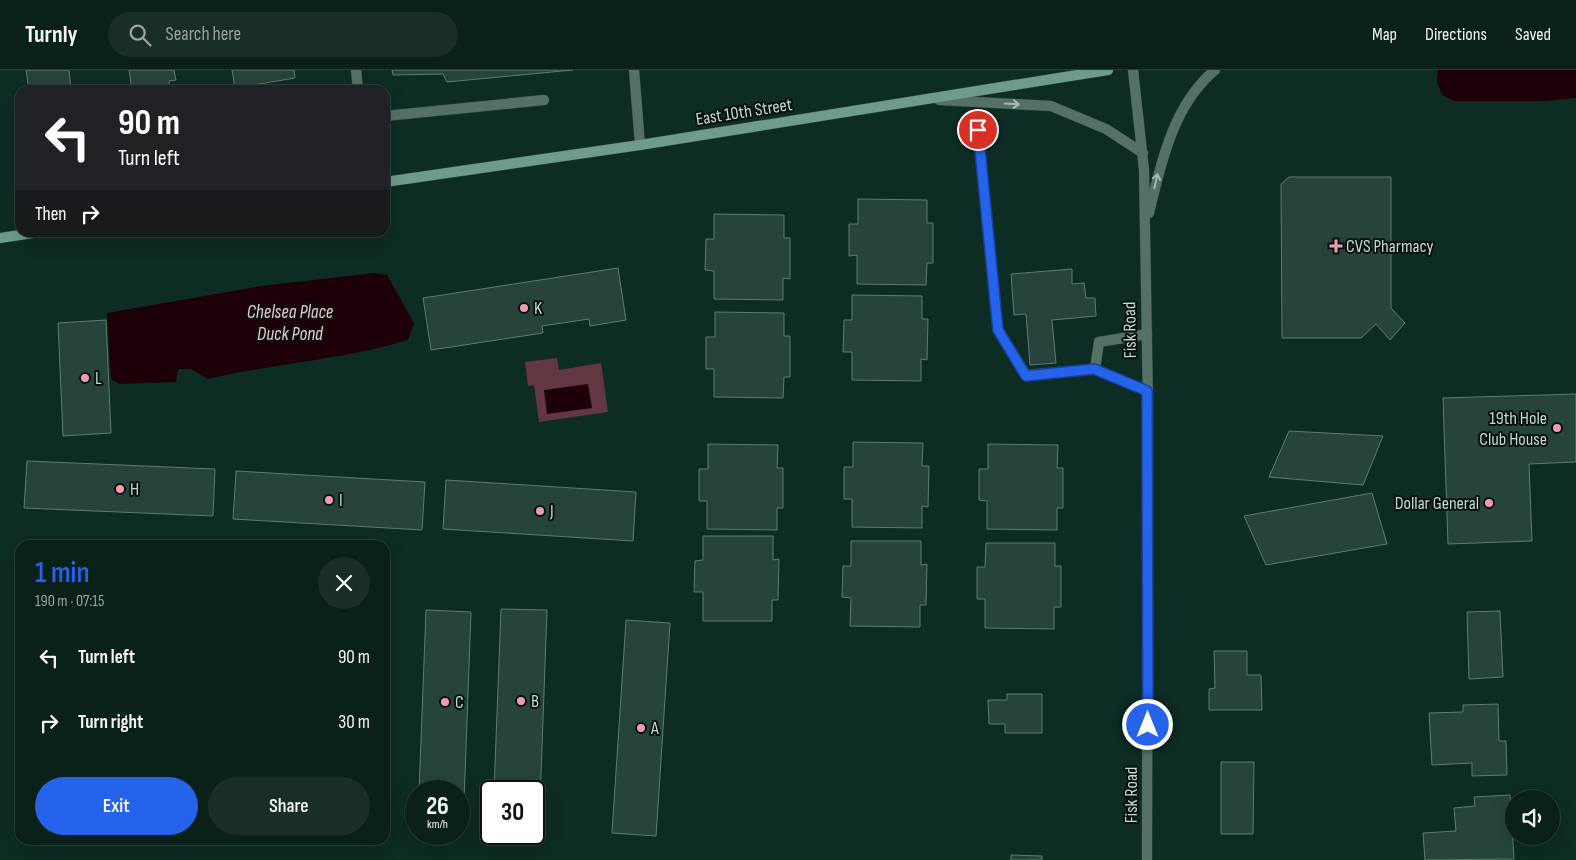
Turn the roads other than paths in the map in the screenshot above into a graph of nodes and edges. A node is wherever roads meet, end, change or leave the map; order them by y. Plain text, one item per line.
1 (356, 70) edge
2 (634, 70) edge
3 (1108, 70) edge
4 (1133, 70) edge
5 (1215, 70) edge
6 (358, 85) edge
7 (928, 99) junction
8 (544, 100) dead end
9 (390, 115) edge
10 (978, 130) dead end
11 (640, 145) junction
12 (1142, 153) junction
13 (390, 181) edge
14 (1145, 228) junction
15 (15, 236) edge
16 (0, 238) edge
17 (1147, 334) junction
18 (1094, 369) junction
19 (1147, 391) junction
20 (1147, 860) edge

1 - 6 street
2 - 11 street
3 - 7 main road, East 10th Street
4 - 12 street, Fisk Road
14 -> 5 street
7 - 11 main road, East 10th Street
7 -> 12 street
8 - 9 street
10 - 18 street
11 - 13 main road, East 10th Street
12 - 14 street, Fisk Road
14 - 17 street, Fisk Road
15 - 16 main road
17 - 18 street
17 - 19 street, Fisk Road
18 - 19 street
19 - 20 street, Fisk Road

